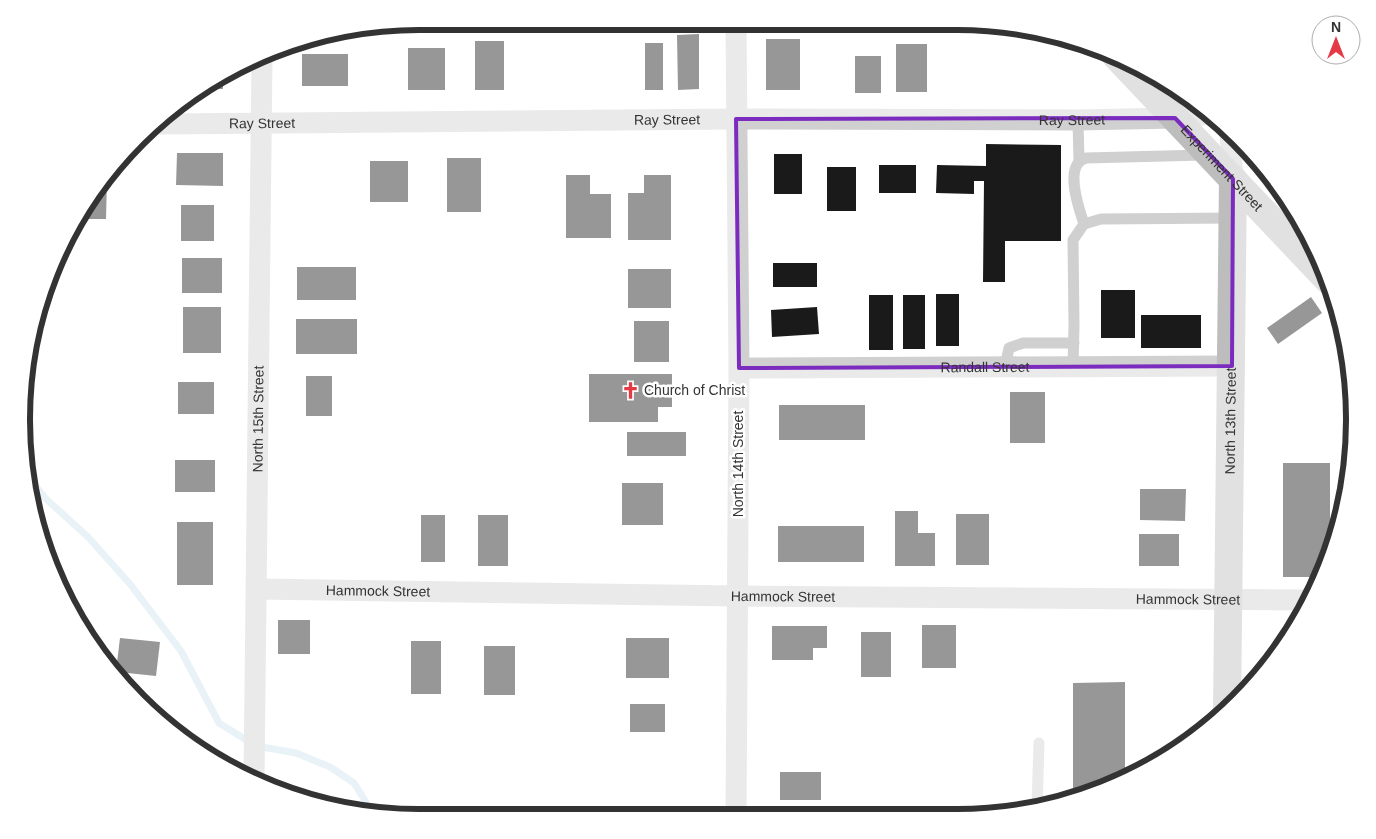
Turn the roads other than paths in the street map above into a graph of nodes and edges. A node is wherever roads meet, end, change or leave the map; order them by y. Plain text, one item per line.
1 (736, 30) edge
2 (262, 64) edge
3 (1130, 70) edge
4 (1200, 115) edge
5 (1175, 118) junction
6 (736, 120) junction
7 (1078, 120) junction
8 (166, 124) edge
9 (261, 124) junction
10 (1231, 143) edge
11 (1210, 155) junction
12 (1079, 162) junction
13 (1233, 179) junction
14 (1233, 218) junction
15 (1084, 224) junction
16 (1314, 265) edge
17 (1074, 343) junction
18 (1232, 366) junction
19 (1005, 367) junction
20 (1073, 367) junction
21 (739, 368) junction
22 (257, 589) junction
23 (737, 596) junction
24 (1229, 599) junction
25 (1302, 600) edge
26 (1227, 699) edge
27 (1039, 743) dead end
28 (254, 772) edge
29 (1036, 801) edge
30 (736, 809) edge

1 - 6 street, North 14th Street
2 - 9 street, North 15th Street
3 - 5 street, Experiment Street
4 - 5 street
5 - 7 street, Ray Street
5 - 11 street, Experiment Street
6 - 7 street, Ray Street
6 - 9 street, Ray Street
6 - 21 street, North 14th Street
7 - 12 lane
8 - 9 street, Ray Street
9 - 22 street, North 15th Street
10 - 13 street, North 13th Street
11 - 12 lane
11 - 13 street, Experiment Street
12 - 15 lane
13 - 14 street, North 13th Street
13 - 16 street, Experiment Street
14 - 15 lane
14 - 18 street, North 13th Street
15 - 17 lane
17 - 19 lane
17 - 20 lane
18 - 20 street, Randall Street
18 - 24 street, North 13th Street
19 - 20 street, Randall Street
19 - 21 street, Randall Street
21 - 23 street, North 14th Street
22 - 23 street, Hammock Street
22 - 28 street, North 15th Street
23 - 24 street, Hammock Street
23 - 30 street, North 14th Street
24 - 25 street, Hammock Street
24 - 26 street, North 13th Street
27 - 29 lane

